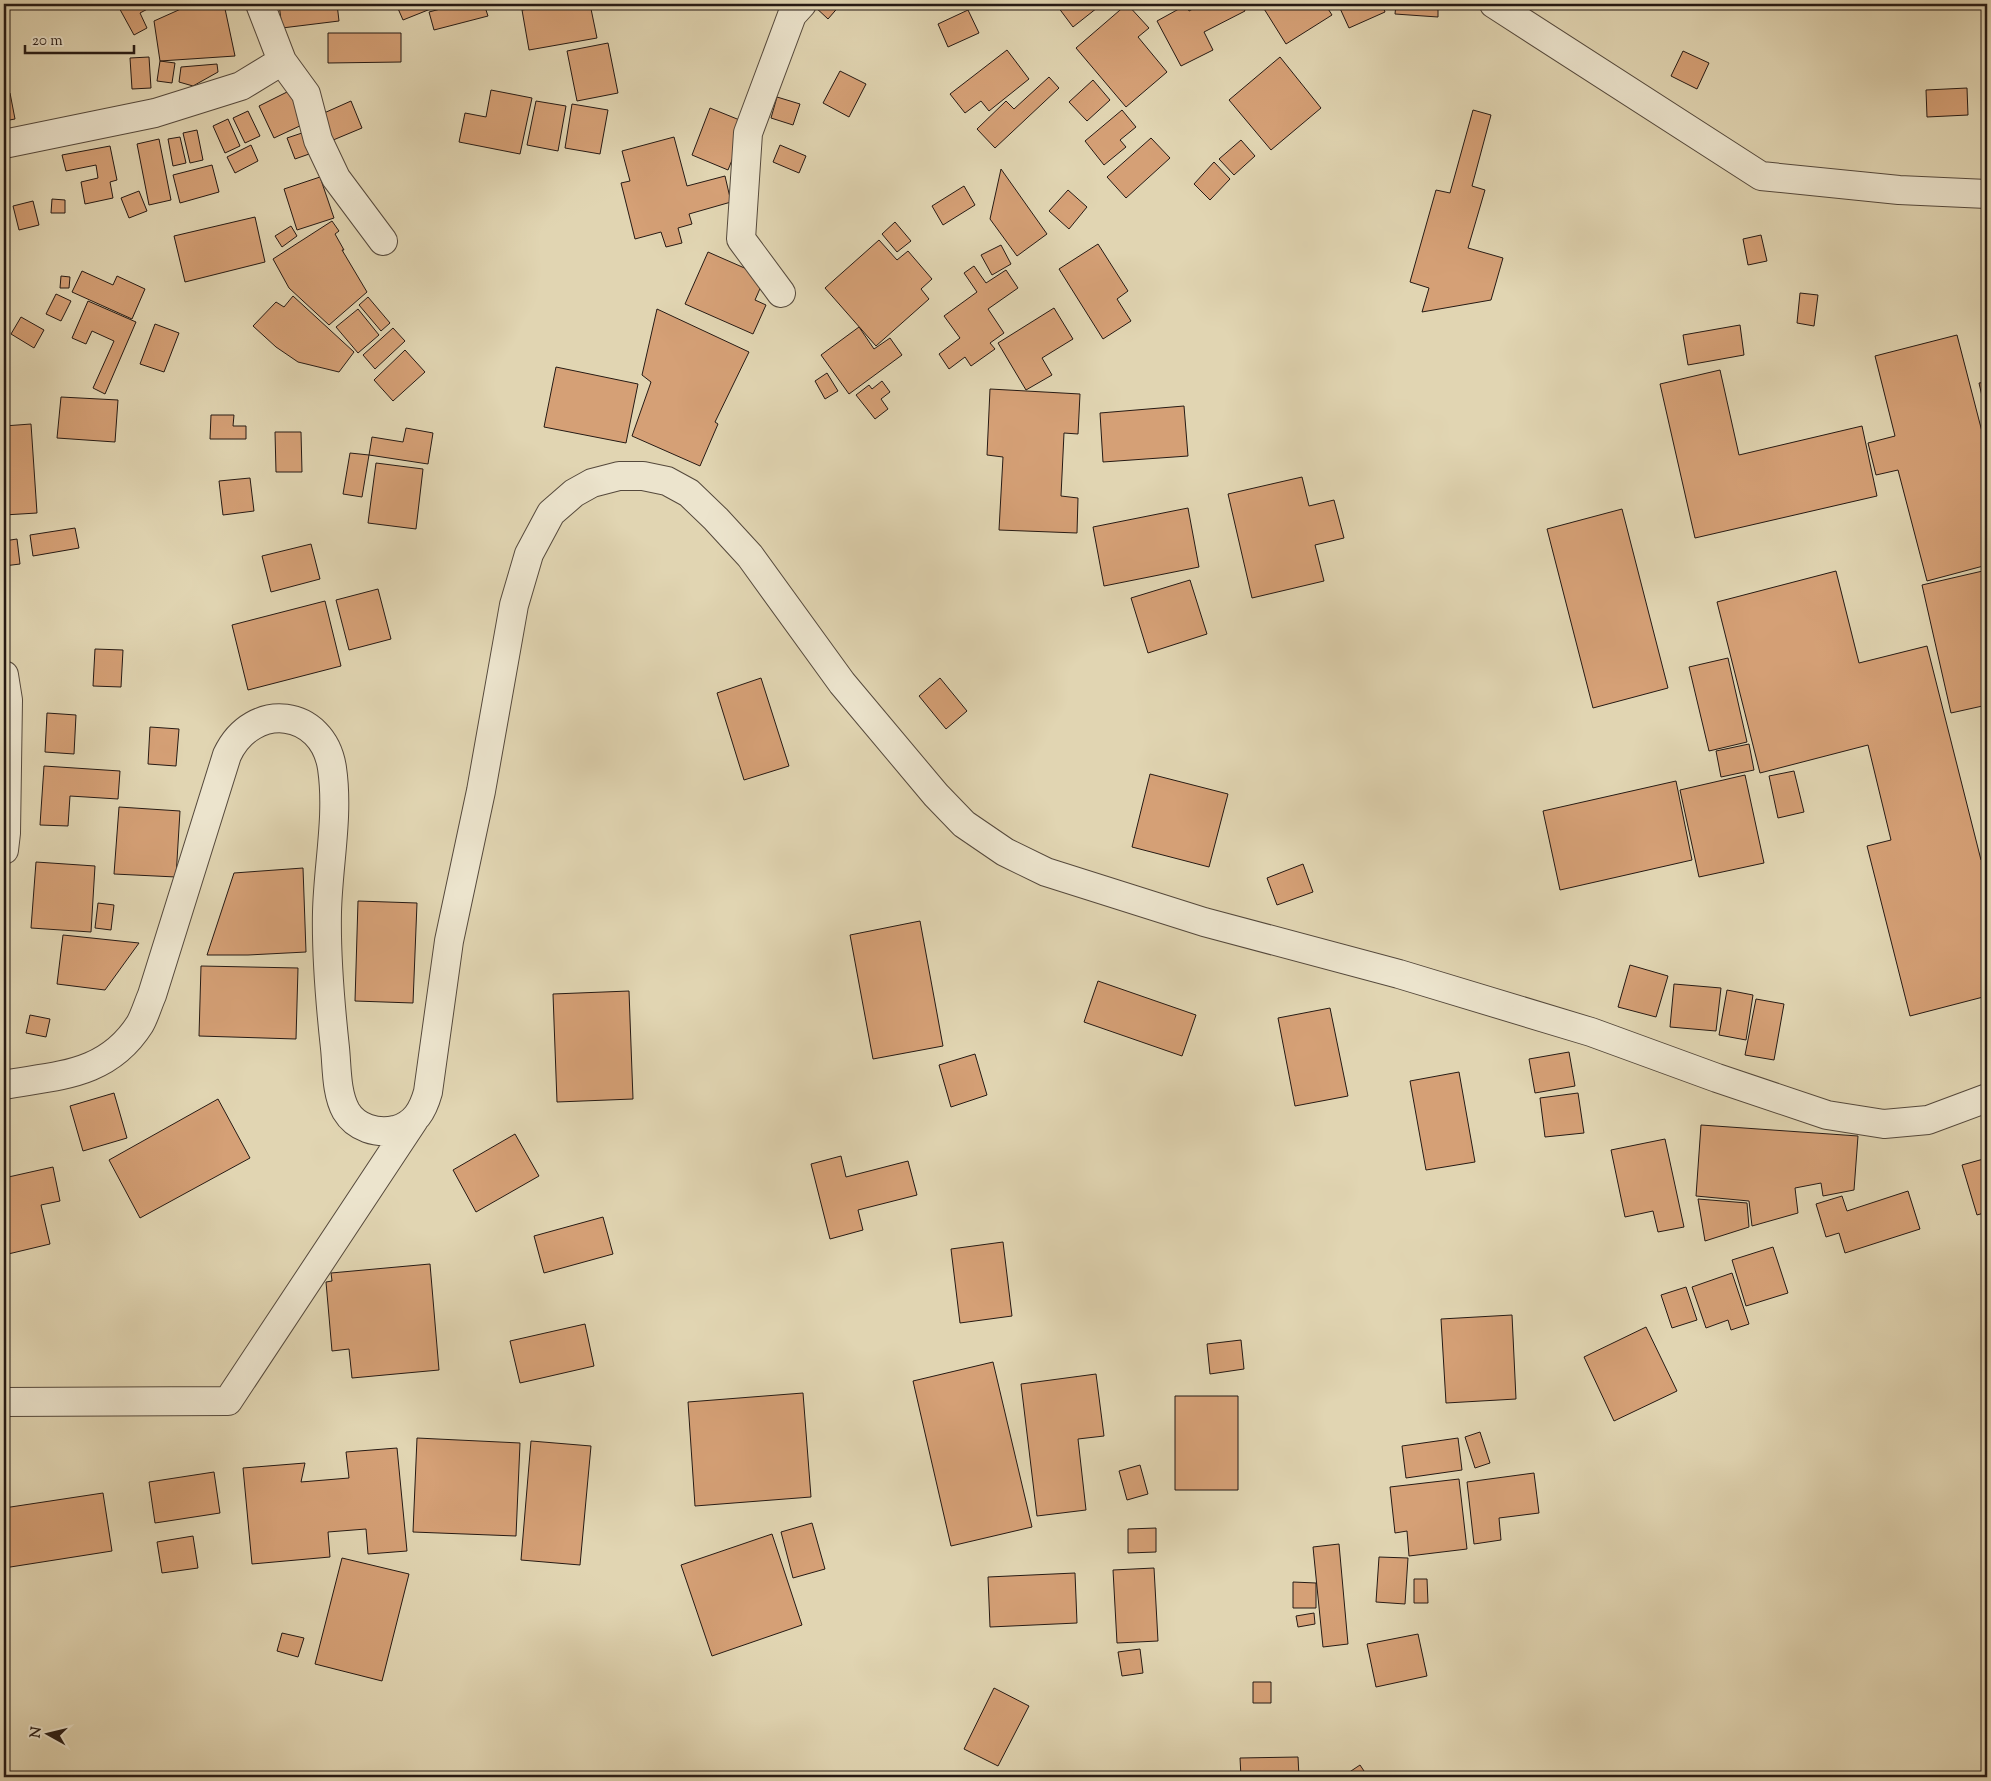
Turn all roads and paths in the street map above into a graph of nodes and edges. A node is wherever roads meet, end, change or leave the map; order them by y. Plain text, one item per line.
1 (260, 4) edge
2 (802, 4) edge
3 (1494, 4) edge
4 (282, 61) junction
5 (4, 144) edge
6 (1987, 194) edge
7 (383, 241) dead end
8 (781, 293) dead end
9 (4, 675) edge
10 (4, 850) edge
11 (4, 1085) edge
12 (1987, 1098) edge
13 (414, 1120) junction
14 (4, 1402) edge

1 - 4 street
2 - 8 street
3 - 6 street
4 - 5 street
4 - 7 street
9 - 10 street
11 - 13 street
12 - 13 street
13 - 14 street

